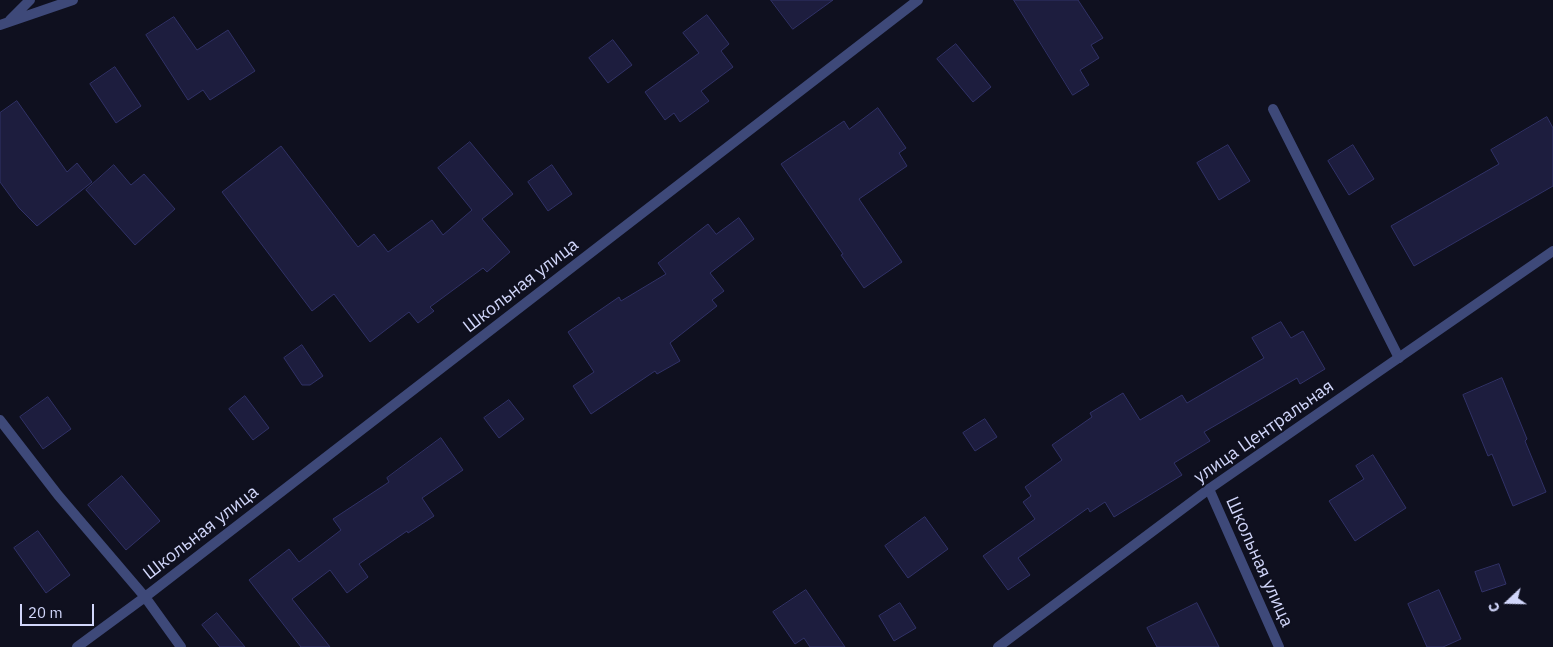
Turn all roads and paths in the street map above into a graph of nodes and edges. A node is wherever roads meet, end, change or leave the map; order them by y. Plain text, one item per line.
1 (30, 0) edge
2 (73, 0) edge
3 (918, 0) edge
4 (4, 24) edge
5 (1272, 109) dead end
6 (1553, 251) edge
7 (1399, 358) junction
8 (0, 420) edge
9 (1210, 490) junction
10 (144, 597) junction
11 (77, 647) edge
12 (181, 647) edge
13 (998, 647) edge
14 (1279, 647) edge

1 - 4 street
2 - 4 street
3 - 10 street, Школьная улица
5 - 7 street
6 - 7 street, улица Центральная
7 - 9 street, улица Центральная
8 - 10 street, Школьная улица
9 - 13 street, улица Центральная
9 - 14 street, Школьная улица
10 - 11 street, Школьная улица
10 - 12 street, Школьная улица

